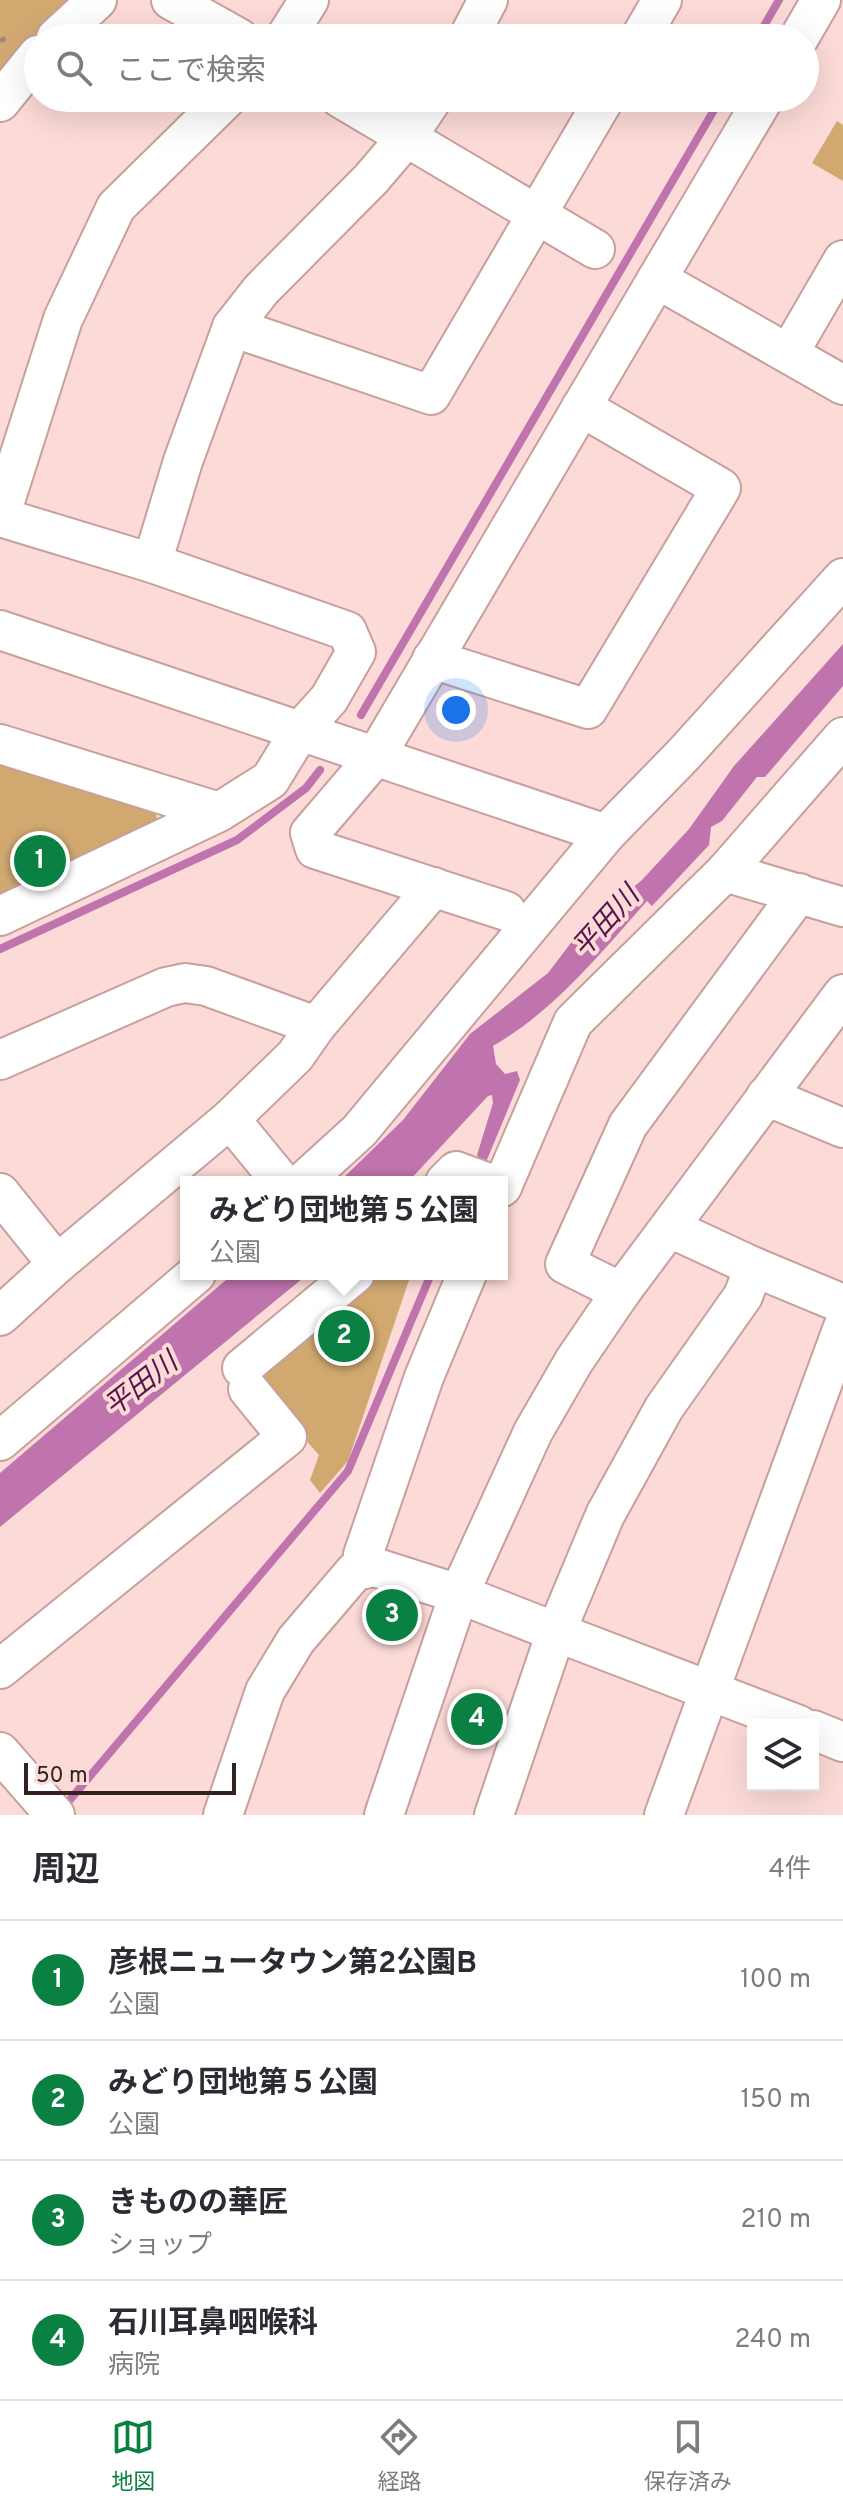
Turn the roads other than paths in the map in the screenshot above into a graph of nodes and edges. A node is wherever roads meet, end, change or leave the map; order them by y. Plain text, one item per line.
1 (97, 0) edge
2 (171, 0) edge
3 (309, 0) edge
4 (488, 0) edge
5 (662, 0) edge
6 (821, 0) edge
7 (71, 24) edge
8 (214, 24) edge
9 (294, 24) edge
10 (475, 24) edge
11 (648, 24) edge
12 (807, 24) edge
13 (24, 72) edge
14 (0, 102) edge
15 (213, 112) edge
16 (363, 112) edge
17 (424, 112) edge
18 (597, 112) edge
19 (756, 112) edge
20 (406, 138) junction
21 (538, 215) junction
22 (595, 249) dead end
23 (843, 260) edge
24 (657, 279) junction
25 (232, 327) junction
26 (789, 353) junction
27 (843, 385) edge
28 (581, 407) junction
29 (0, 517) edge
30 (152, 563) junction
31 (843, 578) edge
32 (0, 630) edge
33 (432, 659) junction
34 (300, 731) junction
35 (843, 737) edge
36 (0, 744) edge
37 (376, 756) junction
38 (219, 812) junction
39 (606, 834) junction
40 (725, 872) junction
41 (434, 887) junction
42 (799, 893) junction
43 (843, 907) edge
44 (506, 911) dead end
45 (0, 916) edge
46 (843, 994) edge
47 (316, 1026) junction
48 (0, 1060) edge
49 (766, 1096) junction
50 (230, 1119) junction
51 (843, 1128) edge
52 (287, 1176) edge
53 (299, 1176) edge
54 (487, 1176) edge
55 (0, 1193) edge
56 (670, 1228) junction
57 (57, 1264) junction
58 (754, 1267) junction
59 (189, 1280) edge
60 (349, 1280) edge
61 (465, 1280) edge
62 (621, 1292) junction
63 (843, 1304) edge
64 (0, 1316) edge
65 (843, 1327) edge
66 (0, 1441) edge
67 (365, 1569) junction
68 (459, 1594) junction
69 (556, 1632) junction
70 (0, 1669) edge
71 (709, 1690) junction
72 (784, 1719) edge
73 (819, 1732) edge
74 (843, 1742) edge
75 (3, 1761) edge
76 (53, 1812) edge
77 (223, 1815) edge
78 (384, 1815) edge
79 (494, 1815) edge
80 (664, 1815) edge

1 - 7 street
2 - 8 street
3 - 9 street
4 - 10 street
5 - 11 street
6 - 12 street
13 - 14 street
15 - 29 street
16 - 20 street
17 - 20 street
18 - 21 street
19 - 24 street
20 - 21 street
20 - 25 street
21 - 22 street
21 - 25 street
23 - 26 street
24 - 26 street
24 - 28 street
25 - 30 street
26 - 27 street
28 - 33 street
28 - 33 street
29 - 30 street
30 - 34 street
31 - 39 street
32 - 34 street
33 - 37 street
34 - 37 street
34 - 38 street
35 - 40 street
36 - 38 street
37 - 39 street
37 - 41 street
38 - 45 street
39 - 53 street
40 - 42 street
40 - 54 street
41 - 44 street
41 - 47 street
42 - 43 street
42 - 62 street
46 - 49 street
47 - 48 street
47 - 50 street
49 - 51 street
49 - 56 street
50 - 52 street
50 - 57 street
55 - 57 street
56 - 58 street
56 - 62 street
57 - 64 street
58 - 63 street
58 - 69 street
59 - 66 street
60 - 70 street
61 - 67 street
62 - 68 street
65 - 71 street
67 - 68 street
67 - 77 street
68 - 69 street
68 - 78 street
69 - 71 street
69 - 79 street
71 - 72 street
71 - 80 street
73 - 74 street
75 - 76 street

